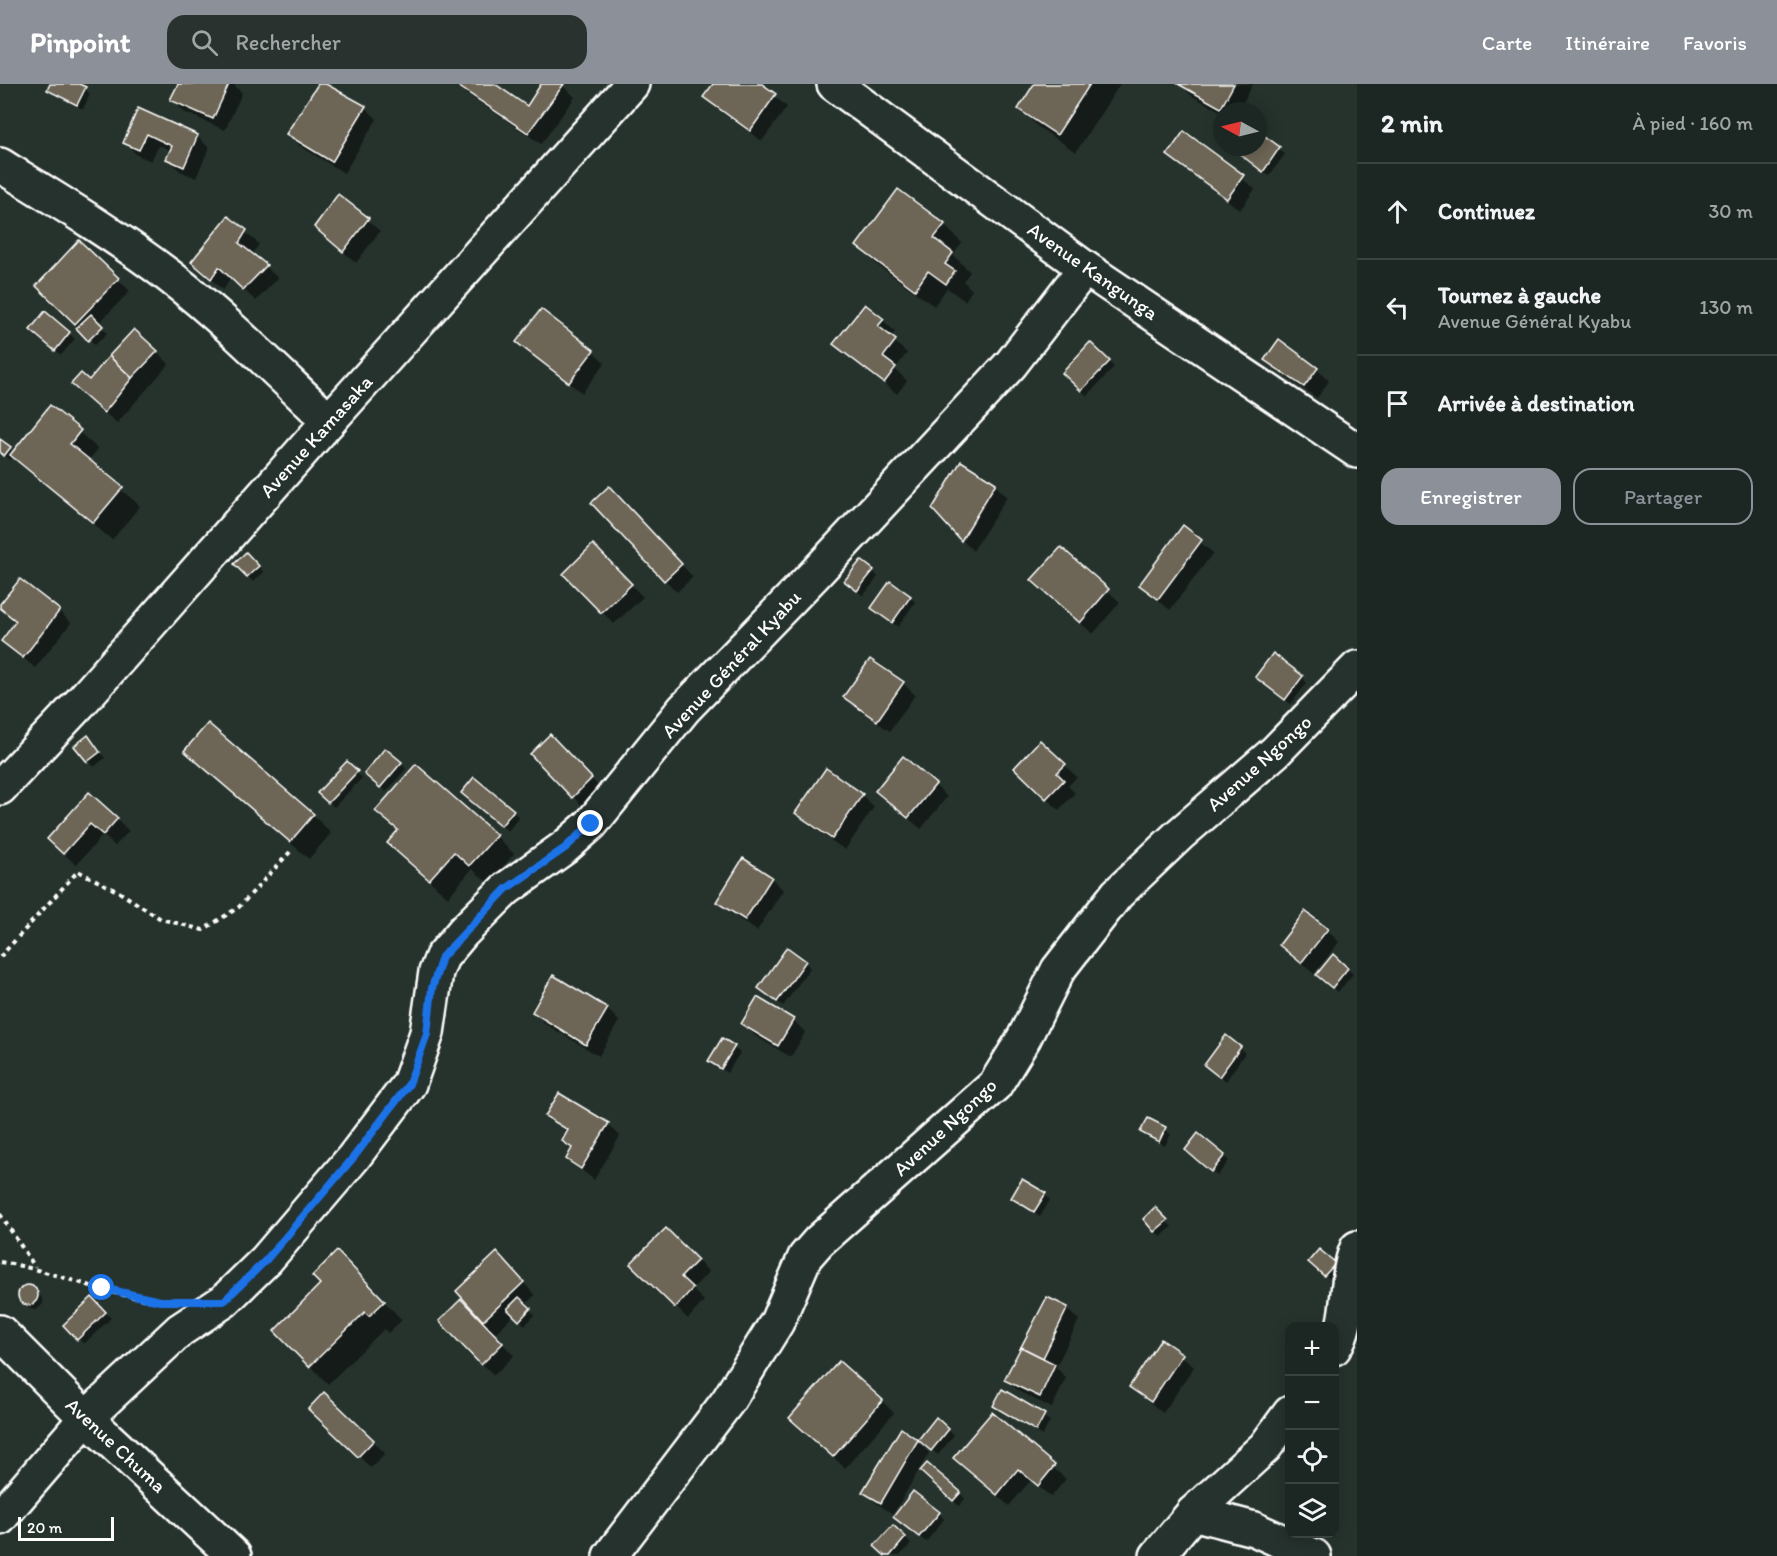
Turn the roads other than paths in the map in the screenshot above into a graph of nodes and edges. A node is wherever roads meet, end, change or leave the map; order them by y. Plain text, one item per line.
1 (632, 84) edge
2 (834, 84) edge
3 (0, 165) edge
4 (1085, 268) junction
5 (329, 421) junction
6 (1357, 451) edge
7 (1357, 668) edge
8 (0, 788) edge
9 (1357, 1248) edge
10 (0, 1332) edge
11 (1339, 1332) edge
12 (86, 1418) junction
13 (1285, 1420) edge
14 (1193, 1513) junction
15 (0, 1518) edge
16 (234, 1556) edge
17 (609, 1556) edge
18 (1157, 1556) edge
19 (1314, 1556) edge

1 - 5 street, Avenue Kamasaka
2 - 4 street, Avenue Kangunga
3 - 5 street
4 - 6 street, Avenue Kangunga
4 - 12 street, Avenue Général Kyabu
5 - 8 street, Avenue Kamasaka
7 - 17 street, Avenue Ngongo
9 - 11 street
10 - 12 street, Avenue Chuma
12 - 15 street, Avenue Général Kyabu
12 - 16 street, Avenue Chuma
13 - 14 street
14 - 18 street
14 - 19 street

